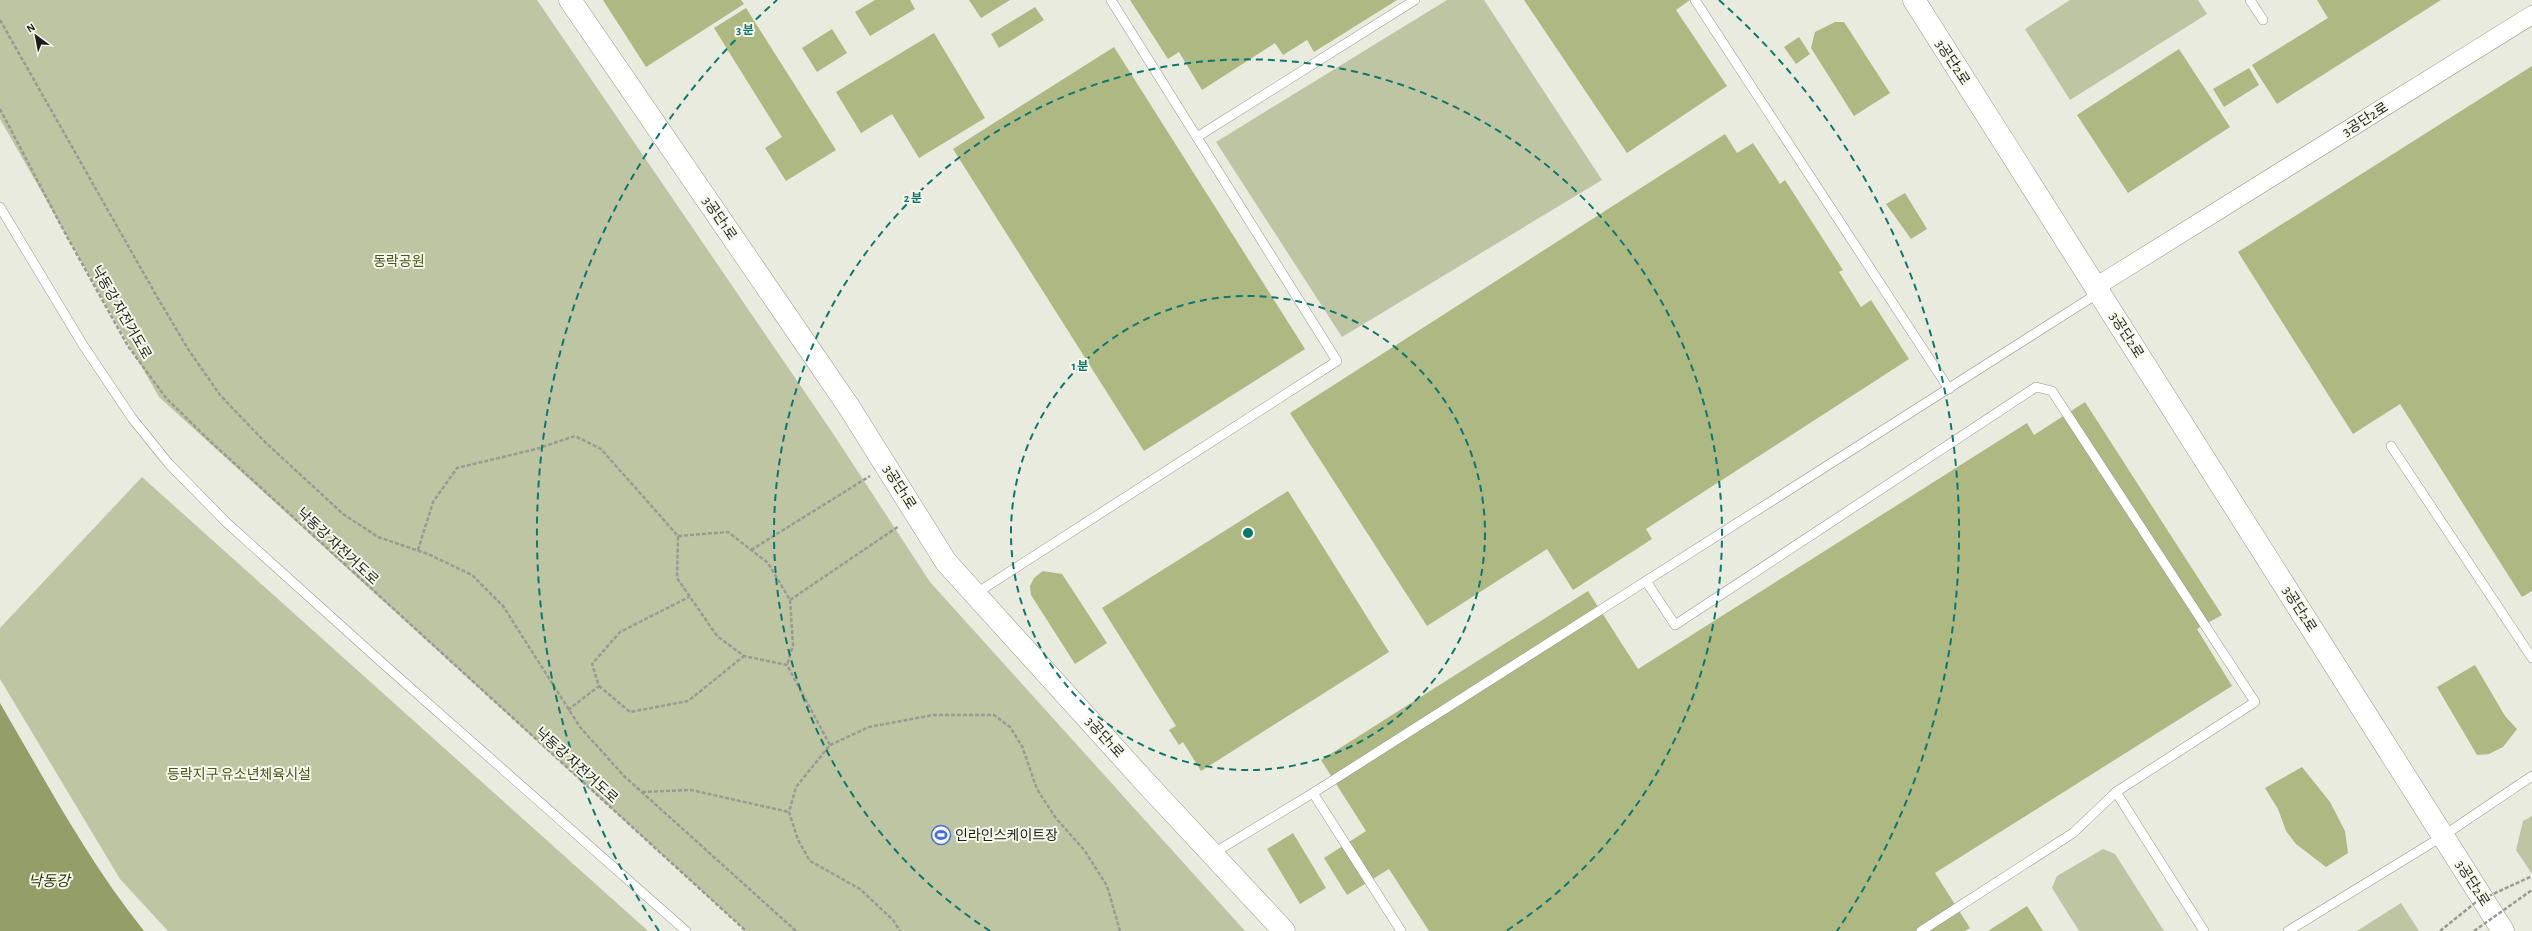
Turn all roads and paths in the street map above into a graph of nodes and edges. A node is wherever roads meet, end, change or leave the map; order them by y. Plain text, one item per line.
1 (570, 0) edge
2 (1111, 0) edge
3 (1415, 0) edge
4 (1695, 0) edge
5 (1914, 0) edge
6 (2250, 0) edge
7 (2532, 15) edge
8 (0, 20) edge
9 (2263, 20) dead end
10 (0, 109) edge
11 (1197, 137) junction
12 (0, 207) edge
13 (2098, 289) junction
14 (1948, 389) junction
15 (2391, 446) dead end
16 (886, 466) junction
17 (916, 514) junction
18 (678, 536) junction
19 (418, 550) junction
20 (751, 550) junction
21 (1646, 581) junction
22 (975, 594) junction
23 (689, 597) junction
24 (790, 600) junction
25 (744, 656) junction
26 (2532, 658) edge
27 (787, 665) junction
28 (600, 686) junction
29 (568, 710) junction
30 (830, 746) junction
31 (2532, 776) edge
32 (642, 792) junction
33 (2116, 792) junction
34 (1313, 793) junction
35 (789, 812) junction
36 (2444, 836) junction
37 (1212, 854) junction
38 (2532, 876) edge
39 (2532, 890) edge
40 (686, 931) edge
41 (746, 931) edge
42 (796, 931) edge
43 (900, 931) edge
44 (1120, 931) edge
45 (1284, 931) edge
46 (1400, 931) edge
47 (1921, 931) edge
48 (2204, 931) edge
49 (2288, 931) edge
50 (2440, 931) edge
51 (2474, 931) edge
52 (2503, 931) edge

1 - 16 street, 3공단1로
2 - 11 lane
3 - 11 lane
4 - 14 lane
5 - 13 street, 3공단2로
6 - 9 lane
7 - 13 street, 3공단2로
8 - 19 path
10 - 41 path, 낙동강 자전거도로
11 - 22 lane
12 - 40 lane
13 - 14 lane
13 - 36 street, 3공단2로
14 - 21 lane
15 - 26 lane
16 - 17 street, 3공단1로
16 - 20 path
17 - 22 street, 3공단1로
17 - 24 path
18 - 19 path
18 - 20 path
18 - 23 path
19 - 29 path
20 - 24 path
21 - 33 lane
21 - 34 lane
22 - 37 street, 3공단1로
23 - 25 path
23 - 28 path
24 - 27 path
25 - 27 path
25 - 28 path
27 - 30 path
28 - 29 path
29 - 32 path
30 - 35 path
30 - 44 path
31 - 36 lane
32 - 35 path
32 - 42 path
33 - 47 lane
33 - 48 lane
34 - 37 lane
34 - 46 lane
35 - 43 path
36 - 49 lane
36 - 52 street, 3공단2로
37 - 45 street, 3공단1로
38 - 50 path, bridge
39 - 51 path, bridge

